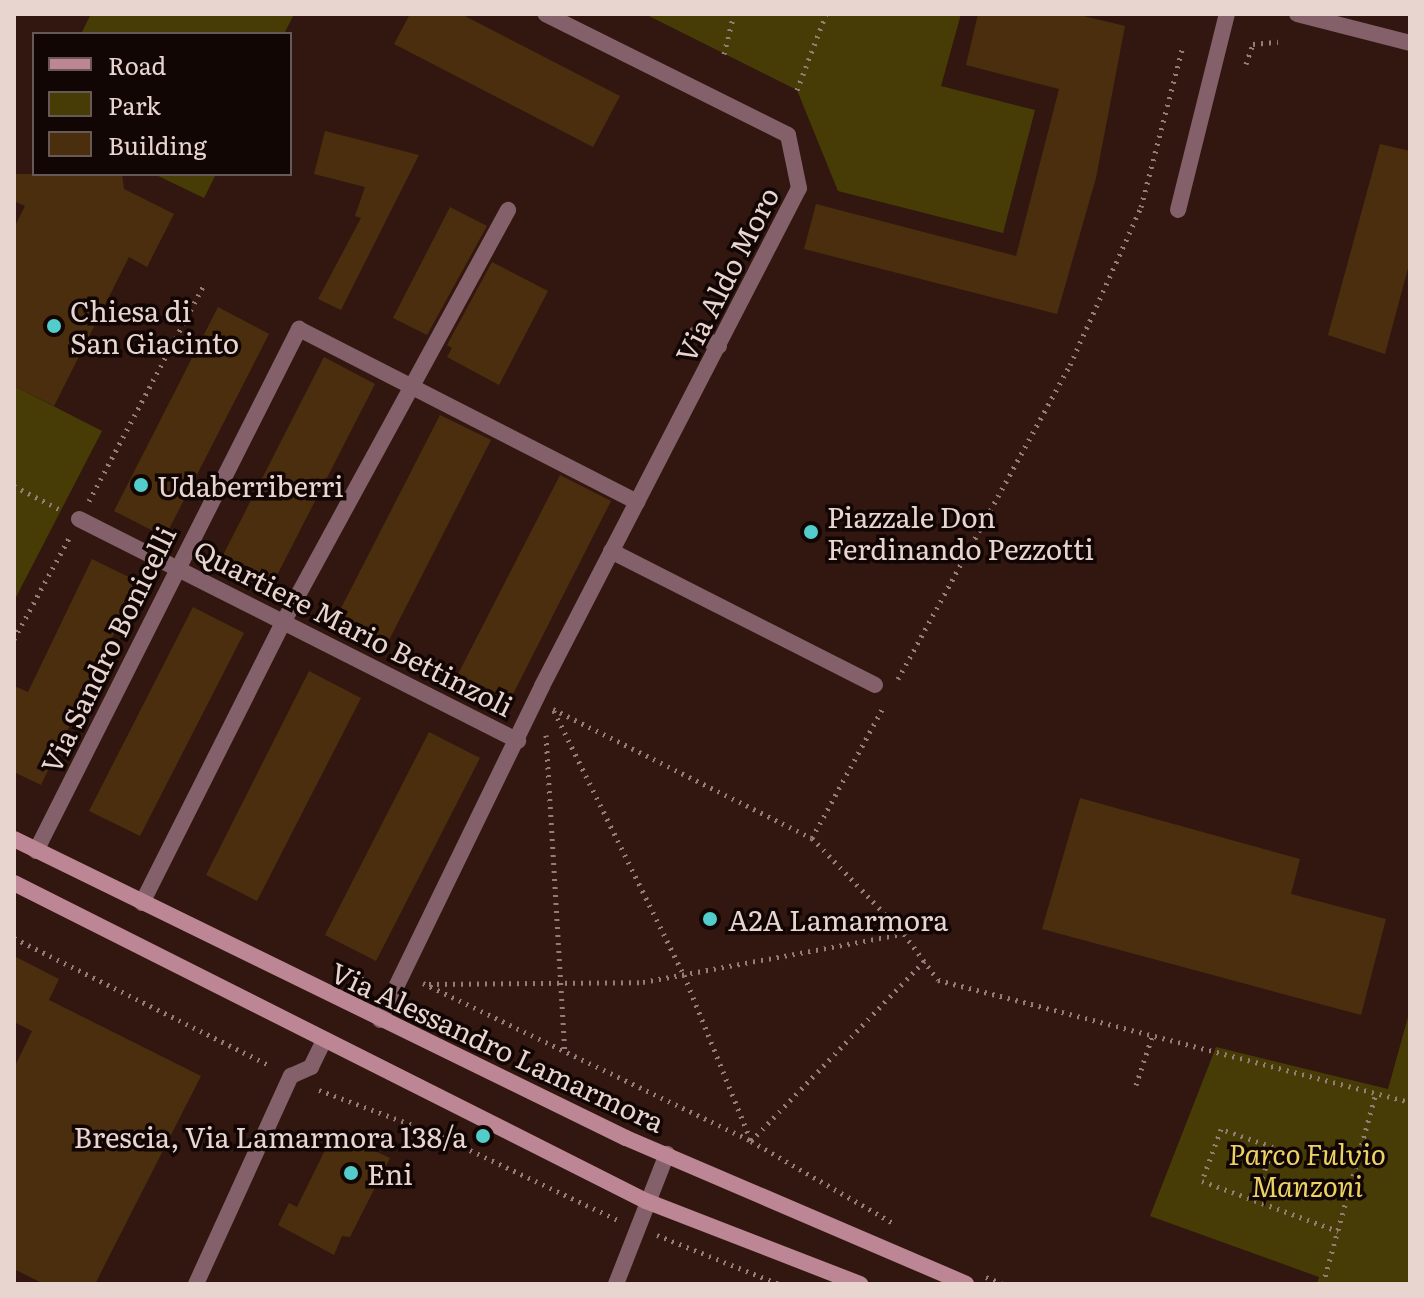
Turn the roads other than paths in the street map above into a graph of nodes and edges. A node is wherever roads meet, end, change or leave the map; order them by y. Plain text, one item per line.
1 (545, 14) edge
2 (1227, 14) edge
3 (1297, 14) edge
4 (1410, 43) edge
5 (508, 210) dead end
6 (1178, 210) dead end
7 (696, 334) dead end
8 (719, 346) junction
9 (413, 387) junction
10 (637, 502) junction
11 (79, 519) road end
12 (611, 551) junction
13 (176, 564) junction
14 (285, 619) junction
15 (875, 685) dead end
16 (518, 741) junction
17 (14, 839) edge
18 (36, 851) junction
19 (14, 883) edge
20 (142, 903) junction
21 (380, 1020) junction
22 (324, 1040) junction
23 (667, 1154) junction
24 (646, 1201) junction
25 (196, 1284) edge
26 (616, 1284) edge
27 (860, 1284) edge
28 (966, 1284) edge

1 - 8 street, Via Aldo Moro
2 - 6 street
3 - 4 street
5 - 9 street
7 - 8 street
8 - 10 street, Via Aldo Moro
9 - 10 street
9 - 13 street, Via Sandro Bonicelli
9 - 14 street
10 - 12 street, Quartiere Mario Bettinzoli
11 - 13 street, Quartiere Mario Bettinzoli
12 - 15 street
12 - 16 street, Quartiere Mario Bettinzoli
13 - 14 street, Quartiere Mario Bettinzoli
13 - 18 street, Via Sandro Bonicelli
14 - 16 street, Quartiere Mario Bettinzoli
14 - 20 street
16 - 21 street, Quartiere Mario Bettinzoli
17 - 18 main road, Via Alessandro Lamarmora
18 - 20 main road, Via Alessandro Lamarmora
19 - 22 main road
20 - 21 main road, Via Alessandro Lamarmora
21 - 23 main road, Via Alessandro Lamarmora
22 - 24 main road
22 - 25 street
23 - 24 street
23 - 28 main road, Via Alessandro Lamarmora
24 - 26 street
24 - 27 main road

